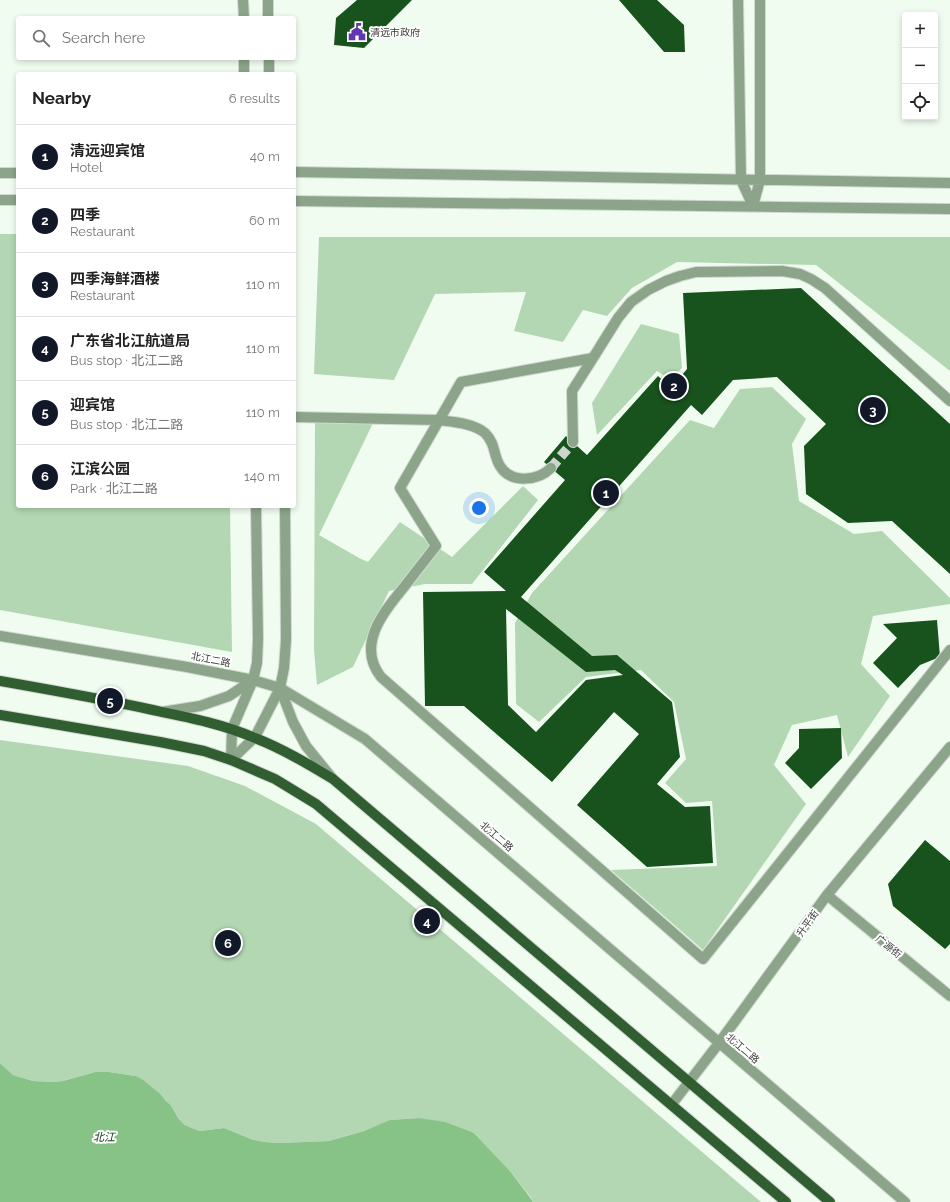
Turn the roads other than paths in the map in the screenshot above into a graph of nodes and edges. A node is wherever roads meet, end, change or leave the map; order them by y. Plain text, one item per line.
1 (243, 0) edge
2 (268, 0) edge
3 (738, 0) edge
4 (760, 0) edge
5 (244, 16) edge
6 (268, 16) edge
7 (244, 60) edge
8 (269, 60) edge
9 (244, 72) edge
10 (269, 72) edge
11 (296, 172) edge
12 (0, 173) edge
13 (16, 173) edge
14 (741, 180) junction
15 (760, 180) junction
16 (950, 183) edge
17 (0, 200) edge
18 (16, 200) edge
19 (296, 201) edge
20 (753, 206) junction
21 (950, 209) edge
22 (593, 358) junction
23 (950, 401) edge
24 (296, 417) edge
25 (438, 420) junction
26 (573, 442) tunnel mouth
27 (552, 468) tunnel mouth
28 (256, 508) edge
29 (285, 508) edge
30 (0, 636) edge
31 (950, 650) edge
32 (253, 680) junction
33 (0, 681) edge
34 (280, 688) junction
35 (162, 712) junction
36 (0, 715) edge
37 (232, 729) junction
38 (255, 738) junction
39 (950, 747) edge
40 (231, 760) junction
41 (333, 780) junction
42 (827, 896) junction
43 (950, 996) edge
44 (719, 1043) junction
45 (690, 1082) junction
46 (672, 1104) junction
47 (786, 1202) edge
48 (830, 1202) edge
49 (905, 1202) edge

1 - 5 street
2 - 6 street
3 - 14 street
4 - 15 street
7 - 9 street
8 - 10 street
11 - 14 street
12 - 13 street
14 - 15 street
14 - 20 street
15 - 16 street
15 - 20 street
17 - 18 street
19 - 20 street
20 - 21 street
22 - 23 street
22 - 25 street
22 - 26 street
24 - 25 street
25 - 27 street
25 - 31 street
28 - 32 street
29 - 34 street
30 - 32 street, 北江二路
32 - 34 street, 北江二路
32 - 35 street
32 - 37 street
33 - 35 main road
34 - 38 street
34 - 41 street
34 - 44 street, 北江二路
35 - 37 main road
36 - 40 main road
37 - 38 main road
37 - 40 street
38 - 40 street
38 - 41 main road
39 - 42 street, 升平街
40 - 46 main road
41 - 45 main road
42 - 43 street, 广源街
42 - 44 street, 升平街
44 - 45 street, 升平街
44 - 49 street, 北江二路
45 - 46 street, 升平街
45 - 48 main road
46 - 47 main road

